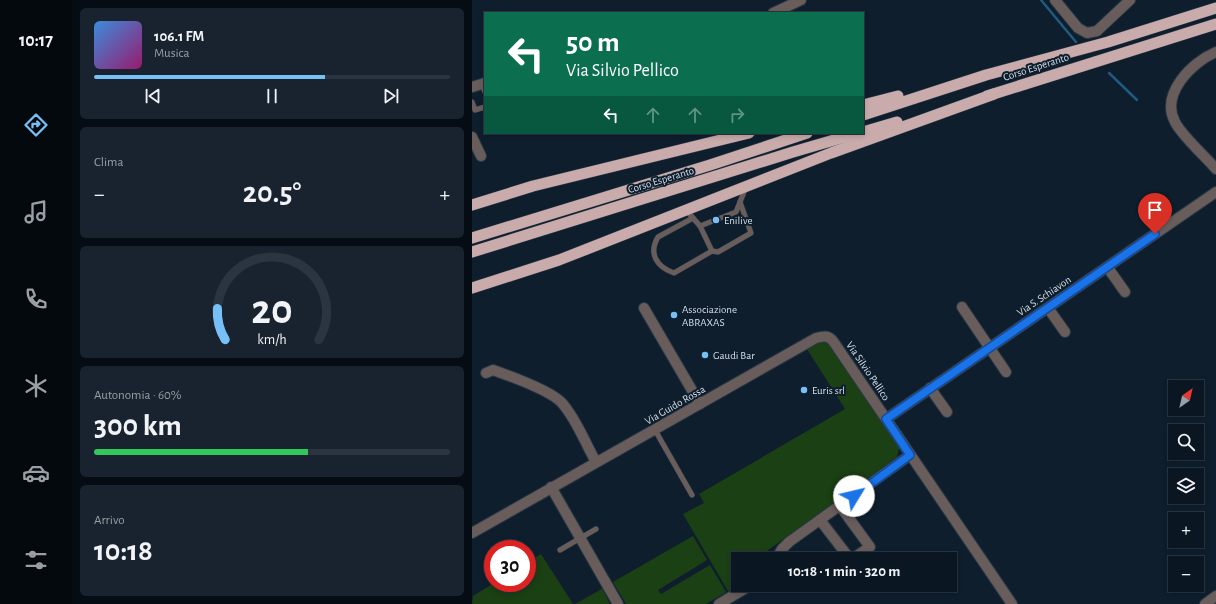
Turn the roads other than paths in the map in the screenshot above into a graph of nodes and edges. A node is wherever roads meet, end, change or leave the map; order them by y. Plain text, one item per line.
1 (801, 0) edge
2 (1054, 0) edge
3 (1130, 0) edge
4 (1216, 8) edge
5 (776, 12) edge
6 (1216, 24) edge
7 (1216, 52) edge
8 (986, 75) junction
9 (484, 86) edge
10 (472, 87) edge
11 (994, 94) junction
12 (472, 102) edge
13 (864, 105) edge
14 (484, 107) edge
15 (864, 115) edge
16 (864, 132) edge
17 (743, 134) edge
18 (804, 134) edge
19 (855, 134) edge
20 (472, 137) edge
21 (481, 156) dead end
22 (1216, 168) edge
23 (747, 186) junction
24 (1216, 192) edge
25 (740, 202) junction
26 (472, 205) edge
27 (690, 214) junction
28 (700, 226) junction
29 (472, 238) edge
30 (712, 251) junction
31 (472, 252) edge
32 (1108, 268) junction
33 (472, 288) edge
34 (1125, 292) dead end
35 (962, 307) dead end
36 (644, 308) dead end
37 (1048, 308) junction
38 (1065, 332) dead end
39 (809, 342) joint
40 (989, 347) junction
41 (1006, 372) dead end
42 (486, 373) dead end
43 (930, 388) junction
44 (700, 404) junction
45 (947, 412) dead end
46 (886, 419) junction
47 (654, 430) junction
48 (910, 455) junction
49 (596, 462) junction
50 (551, 487) junction
51 (692, 495) dead end
52 (840, 506) junction
53 (820, 520) junction
54 (596, 529) dead end
55 (472, 533) edge
56 (580, 538) junction
57 (560, 550) dead end
58 (780, 552) edge
59 (845, 552) edge
60 (862, 552) edge
61 (740, 592) edge
62 (1216, 596) edge
63 (618, 604) edge
64 (720, 604) edge
65 (1012, 604) edge
66 (1205, 604) edge

1 - 5 street
2 - 3 street
4 - 8 highway, Corso Esperanto
6 - 11 highway, Corso Esperanto
7 - 22 street
8 - 13 highway
8 - 15 highway, Corso Esperanto
9 - 10 street
11 - 16 highway, Corso Esperanto
11 - 23 highway
12 - 14 lane
17 - 26 highway
18 - 29 highway, Corso Esperanto
19 - 31 highway, Corso Esperanto
20 - 21 street
23 - 25 lane
23 - 27 highway
24 - 32 street, Via S. Schiavon
25 - 28 lane
25 - 30 lane
27 - 28 lane
27 - 30 lane
27 - 33 highway
28 - 30 lane
32 - 34 street
32 - 37 street, Via S. Schiavon
35 - 40 street
36 - 44 street
37 - 38 street
37 - 40 street, Via S. Schiavon
39 - 44 street, Via Guido Rossa
39 - 46 street, Via Silvio Pellico
40 - 41 street
40 - 43 street, Via S. Schiavon
42 - 49 street
43 - 45 street
43 - 46 street, Via S. Schiavon
44 - 47 street, Via Guido Rossa
46 - 48 street, Via Silvio Pellico
47 - 49 street, Via Guido Rossa
47 - 51 lane
48 - 52 street
48 - 65 street, Via Silvio Pellico
49 - 50 street, Via Guido Rossa
50 - 55 street, Via Guido Rossa
50 - 56 street
52 - 53 street
52 - 60 street
53 - 58 street
53 - 59 street
54 - 56 lane
56 - 57 lane
56 - 63 street
61 - 64 street
62 - 66 street

